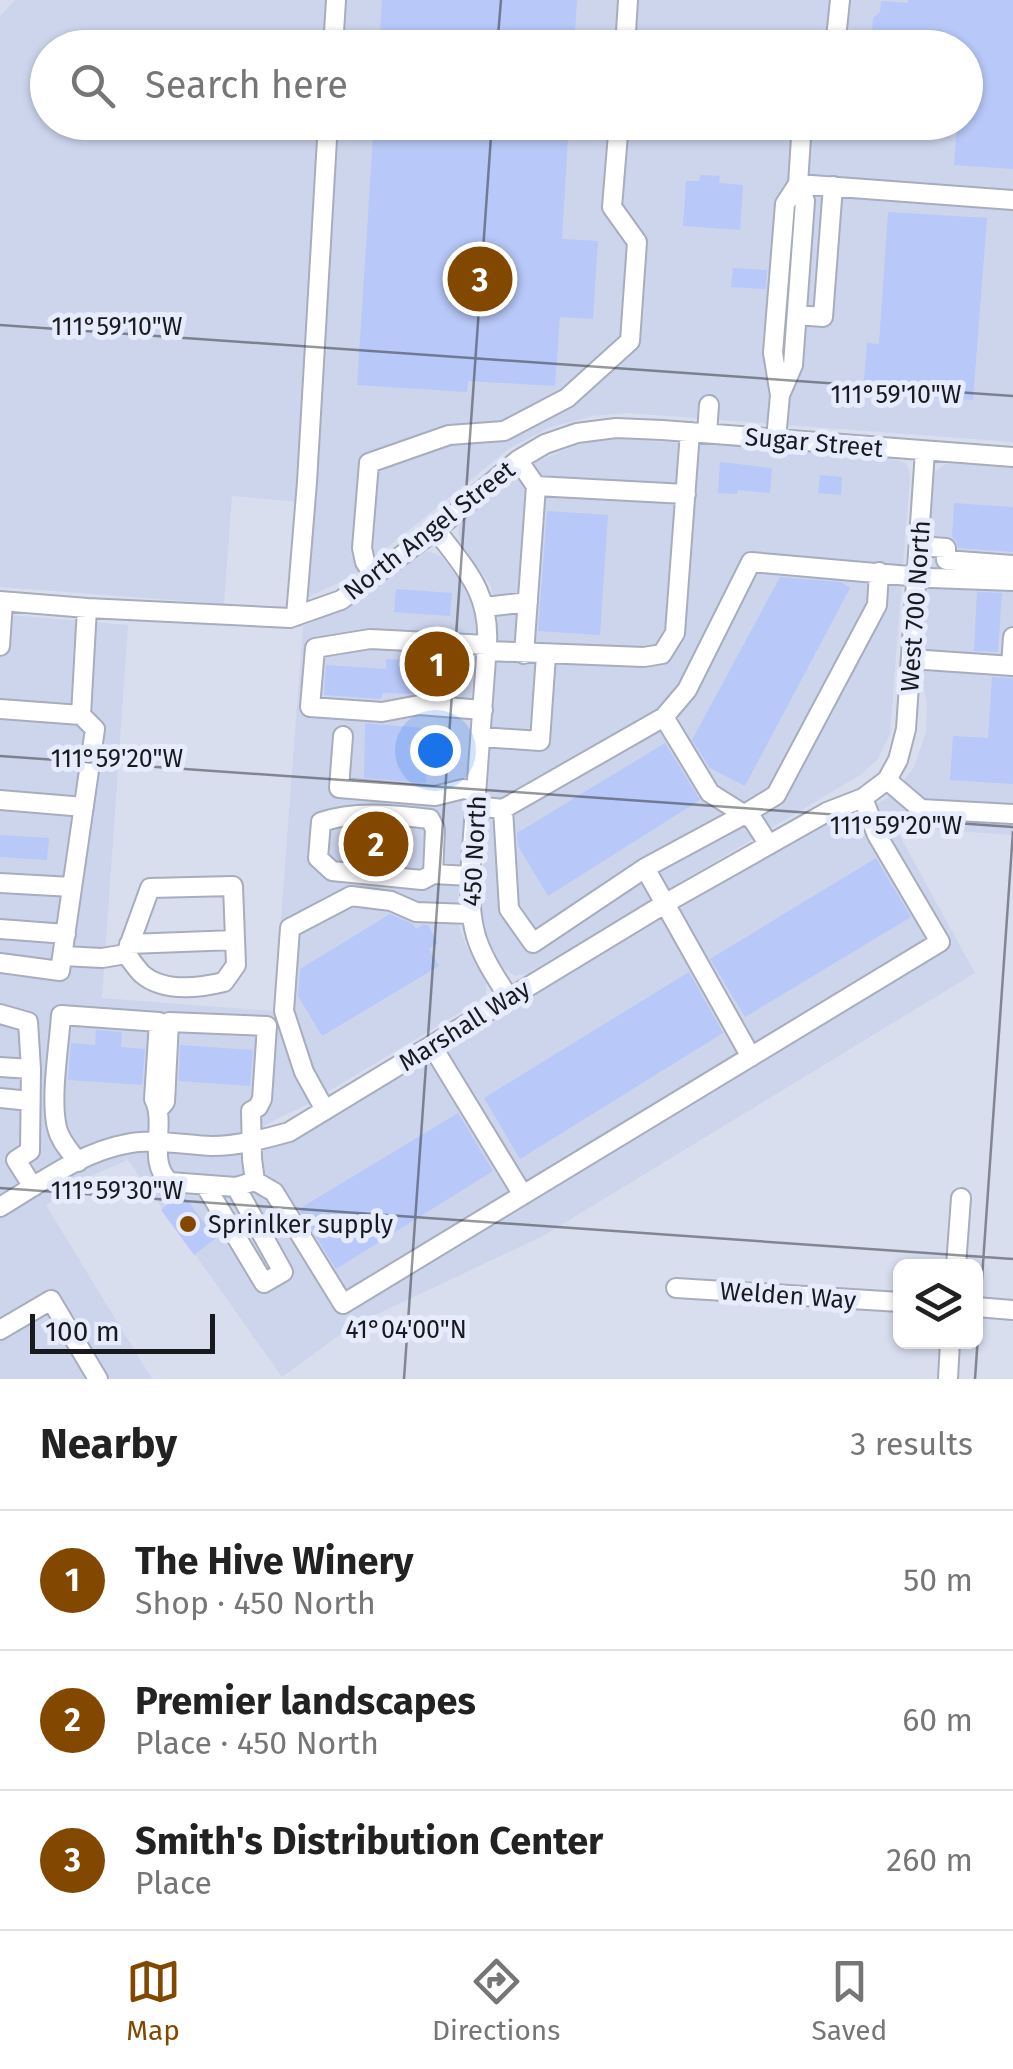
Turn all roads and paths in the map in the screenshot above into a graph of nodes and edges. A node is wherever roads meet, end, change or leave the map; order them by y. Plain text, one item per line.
1 (336, 0) edge
2 (628, 0) edge
3 (840, 0) edge
4 (334, 30) edge
5 (626, 30) edge
6 (837, 30) edge
7 (327, 140) edge
8 (618, 140) edge
9 (801, 140) edge
10 (798, 184) junction
11 (833, 186) junction
12 (1013, 200) edge
13 (797, 314) junction
14 (780, 395) junction
15 (708, 405) dead end
16 (616, 428) joint
17 (698, 433) junction
18 (776, 439) junction
19 (925, 452) junction
20 (1013, 457) edge
21 (518, 460) junction
22 (536, 486) junction
23 (686, 494) junction
24 (436, 530) junction
25 (919, 546) junction
26 (1013, 565) edge
27 (879, 572) junction
28 (374, 576) junction
29 (917, 576) junction
30 (1013, 582) edge
31 (2, 601) edge
32 (528, 602) junction
33 (485, 607) junction
34 (87, 608) junction
35 (296, 616) junction
36 (1013, 637) edge
37 (0, 646) edge
38 (487, 648) junction
39 (524, 654) junction
40 (546, 655) junction
41 (911, 659) junction
42 (1012, 666) edge
43 (0, 709) edge
44 (482, 710) junction
45 (80, 715) junction
46 (664, 716) junction
47 (342, 736) dead end
48 (480, 737) junction
49 (898, 760) joint
50 (886, 780) junction
51 (862, 798) junction
52 (476, 799) junction
53 (0, 800) edge
54 (84, 807) junction
55 (503, 809) junction
56 (746, 814) junction
57 (1013, 814) edge
58 (769, 845) junction
59 (645, 868) junction
60 (433, 874) junction
61 (470, 876) junction
62 (0, 883) edge
63 (72, 887) junction
64 (666, 904) junction
65 (470, 914) junction
66 (0, 929) edge
67 (66, 934) junction
68 (236, 940) junction
69 (128, 949) junction
70 (62, 956) junction
71 (0, 962) edge
72 (509, 998) junction
73 (0, 1014) edge
74 (432, 1046) junction
75 (751, 1056) junction
76 (0, 1067) edge
77 (31, 1070) junction
78 (0, 1098) edge
79 (30, 1101) junction
80 (159, 1109) junction
81 (324, 1110) junction
82 (159, 1142) junction
83 (251, 1142) junction
84 (78, 1162) junction
85 (8, 1164) edge
86 (256, 1180) junction
87 (205, 1185) junction
88 (32, 1187) junction
89 (236, 1187) junction
90 (523, 1194) junction
91 (962, 1198) dead end
92 (0, 1207) edge
93 (957, 1259) edge
94 (676, 1288) dead end
95 (893, 1302) edge
96 (983, 1308) edge
97 (1013, 1310) edge
98 (0, 1330) edge
99 (950, 1349) edge
100 (98, 1379) edge
101 (948, 1379) edge

1 - 4 street
2 - 5 street
3 - 6 street
7 - 35 street
8 - 28 street
9 - 10 street
10 - 11 street
10 - 13 street
10 - 14 street
11 - 12 street
11 - 13 street
13 - 14 street
14 - 18 street
15 - 17 street
16 - 17 street, Sugar Street
16 - 21 street, North Angel Street
17 - 18 street, Sugar Street
17 - 23 street
18 - 19 street, Sugar Street
19 - 20 street, Sugar Street
19 - 25 street, West 700 North
21 - 22 street
21 - 24 street, North Angel Street
22 - 23 street
22 - 32 street
23 - 40 street
24 - 28 street, North Angel Street
24 - 33 street, 450 North
25 - 26 street
25 - 29 street, West 700 North
27 - 29 street
27 - 46 street
27 - 56 street
28 - 35 street, North Angel Street
29 - 30 street
29 - 41 street, West 700 North
31 - 34 street, North Angel Street
31 - 37 street
32 - 33 street
32 - 39 street
33 - 38 street, 450 North
34 - 35 street, North Angel Street
34 - 45 street
36 - 42 street
38 - 39 street
38 - 44 street, 450 North
38 - 44 street
39 - 40 street
40 - 48 street
41 - 42 street
41 - 49 street, West 700 North
43 - 45 street
44 - 48 street, 450 North
45 - 54 street
46 - 55 street
46 - 56 street
47 - 52 street
48 - 52 street, 450 North
49 - 50 street, Marshall Way
50 - 51 street, Marshall Way
50 - 57 street
51 - 58 street, Marshall Way
51 - 75 street
52 - 55 street
52 - 61 street, 450 North
53 - 54 street
54 - 63 street
55 - 59 street
56 - 58 street
56 - 59 street
58 - 64 street, Marshall Way
59 - 64 street
60 - 60 street
60 - 61 street
61 - 65 street, 450 North
62 - 63 street
63 - 67 street
64 - 72 street, Marshall Way
64 - 75 street
65 - 72 street, 450 North
65 - 81 street
66 - 67 street
67 - 70 street
68 - 69 street
68 - 69 street
68 - 69 street
69 - 70 street
70 - 71 street
72 - 74 street, Marshall Way
73 - 77 street
74 - 81 street, Marshall Way
74 - 90 street
75 - 90 street
76 - 77 street
77 - 79 street
78 - 79 street
79 - 85 street
80 - 82 street
80 - 83 street
80 - 84 street
81 - 83 street, Marshall Way
82 - 83 street, Marshall Way
82 - 84 street, Marshall Way
82 - 87 street
83 - 86 street
84 - 88 street, Marshall Way
85 - 88 street
86 - 89 street
86 - 90 street
87 - 89 street
87 - 89 street
88 - 92 street, Marshall Way
91 - 93 street
94 - 95 street, Welden Way
96 - 97 street
98 - 100 street
99 - 101 street

